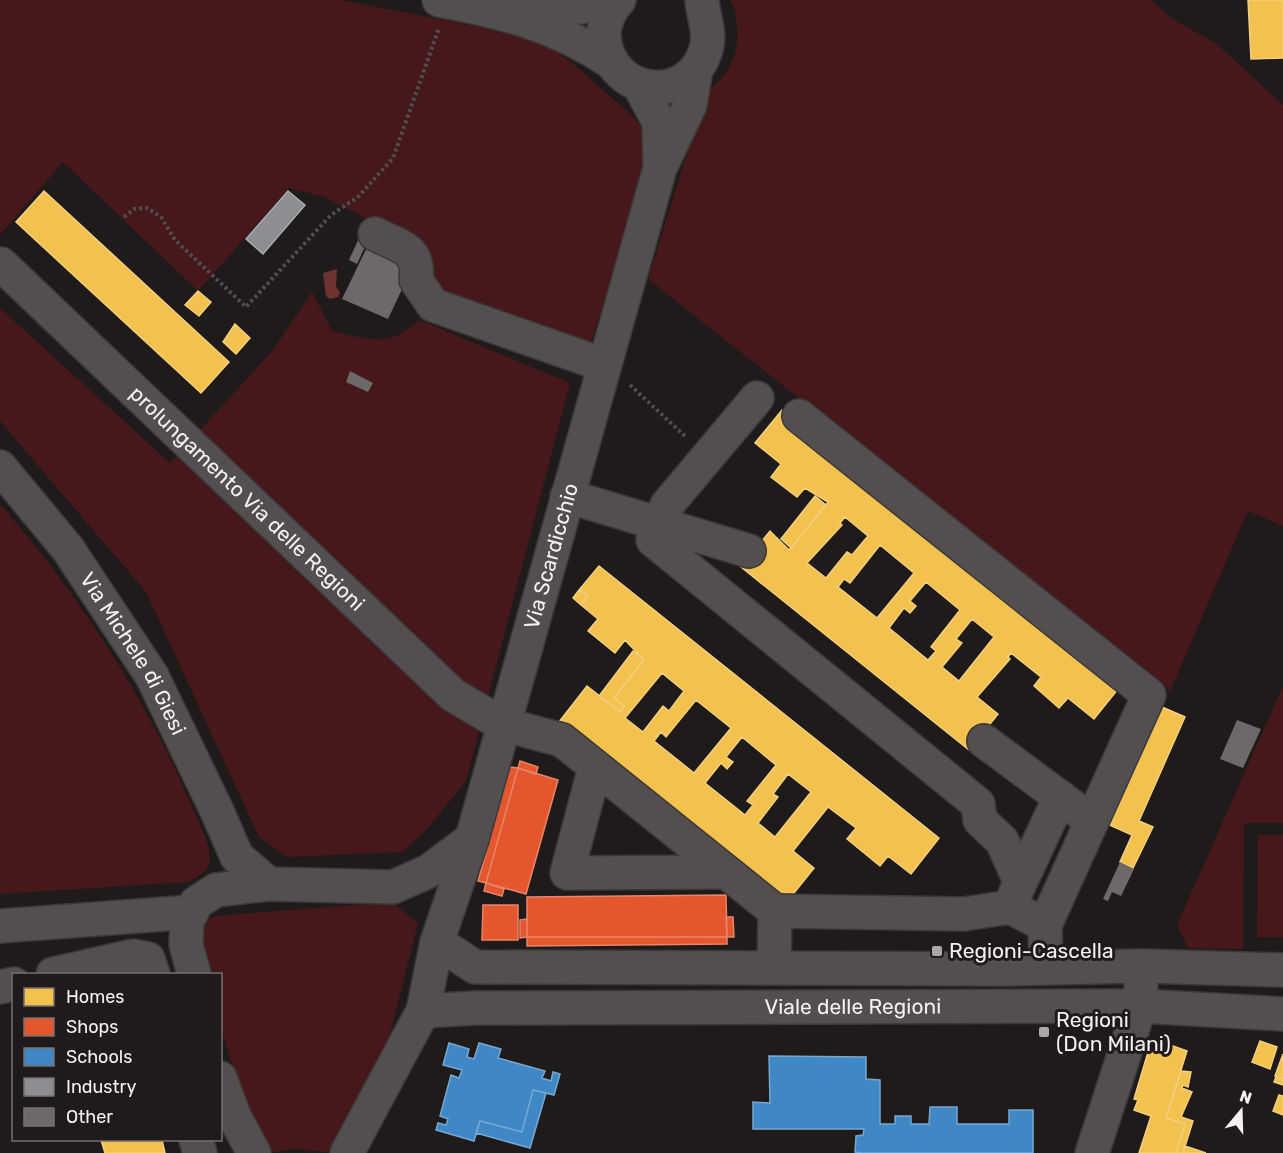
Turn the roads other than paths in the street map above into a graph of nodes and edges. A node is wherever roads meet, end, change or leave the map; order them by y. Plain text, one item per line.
1 (603, 0) edge
2 (619, 0) edge
3 (699, 5) edge
4 (440, 12) edge
5 (503, 12) junction
6 (611, 62) junction
7 (696, 69) junction
8 (639, 85) junction
9 (660, 168) junction
10 (375, 234) dead end
11 (1, 264) edge
12 (604, 365) junction
13 (757, 398) dead end
14 (799, 416) dead end
15 (0, 467) edge
16 (567, 496) junction
17 (657, 523) junction
18 (749, 551) dead end
19 (502, 724) junction
20 (984, 741) dead end
21 (595, 767) junction
22 (1060, 797) junction
23 (1092, 821) junction
24 (472, 839) junction
25 (237, 857) junction
26 (724, 872) junction
27 (269, 884) junction
28 (393, 887) junction
29 (216, 890) junction
30 (1015, 894) junction
31 (776, 911) junction
32 (192, 912) junction
33 (1045, 925) junction
34 (0, 926) edge
35 (437, 942) junction
36 (1142, 966) junction
37 (774, 968) junction
38 (1046, 968) junction
39 (1283, 970) edge
40 (61, 973) edge
41 (152, 973) edge
42 (194, 973) edge
43 (1140, 1006) junction
44 (423, 1011) junction
45 (1283, 1014) edge
46 (222, 1083) edge
47 (254, 1153) edge
48 (347, 1153) edge
49 (1092, 1153) edge

1 - 5 street
2 - 6 street
3 - 7 street, Via Scardicchio
4 - 5 street
5 - 6 street
6 - 8 street
7 - 8 street
7 - 9 street, Via Scardicchio
8 - 9 street, Via Scardicchio
9 - 12 street, Via Scardicchio
10 - 12 street
11 - 19 street, prolungamento Via delle Regioni
12 - 16 street, Via Scardicchio
13 - 17 street
14 - 23 street
15 - 25 street, Via Michele di Giesi
16 - 17 street
16 - 19 street, Via Scardicchio
17 - 18 street
17 - 30 street
19 - 21 street, prolungamento Via delle Regioni
19 - 24 street, Via Scardicchio
20 - 22 street
21 - 26 street, prolungamento Via delle Regioni
21 - 26 street
22 - 23 street
22 - 30 street
23 - 33 street
24 - 28 street
24 - 35 street, Via Scardicchio
25 - 27 street
25 - 29 street
26 - 31 street, prolungamento Via delle Regioni
27 - 28 street
27 - 29 street
28 - 35 street
29 - 32 street
30 - 31 street
30 - 33 street
31 - 37 street
32 - 34 street
32 - 42 street
33 - 38 street
35 - 37 street, Viale delle Regioni
35 - 44 street, Via Scardicchio
36 - 38 street, Viale delle Regioni
36 - 39 street, Viale delle Regioni
36 - 43 street
37 - 38 street, Viale delle Regioni
40 - 41 street
43 - 44 street, Viale delle Regioni
43 - 45 street, Viale delle Regioni
43 - 49 street
44 - 48 street, Via Scardicchio
46 - 47 street

